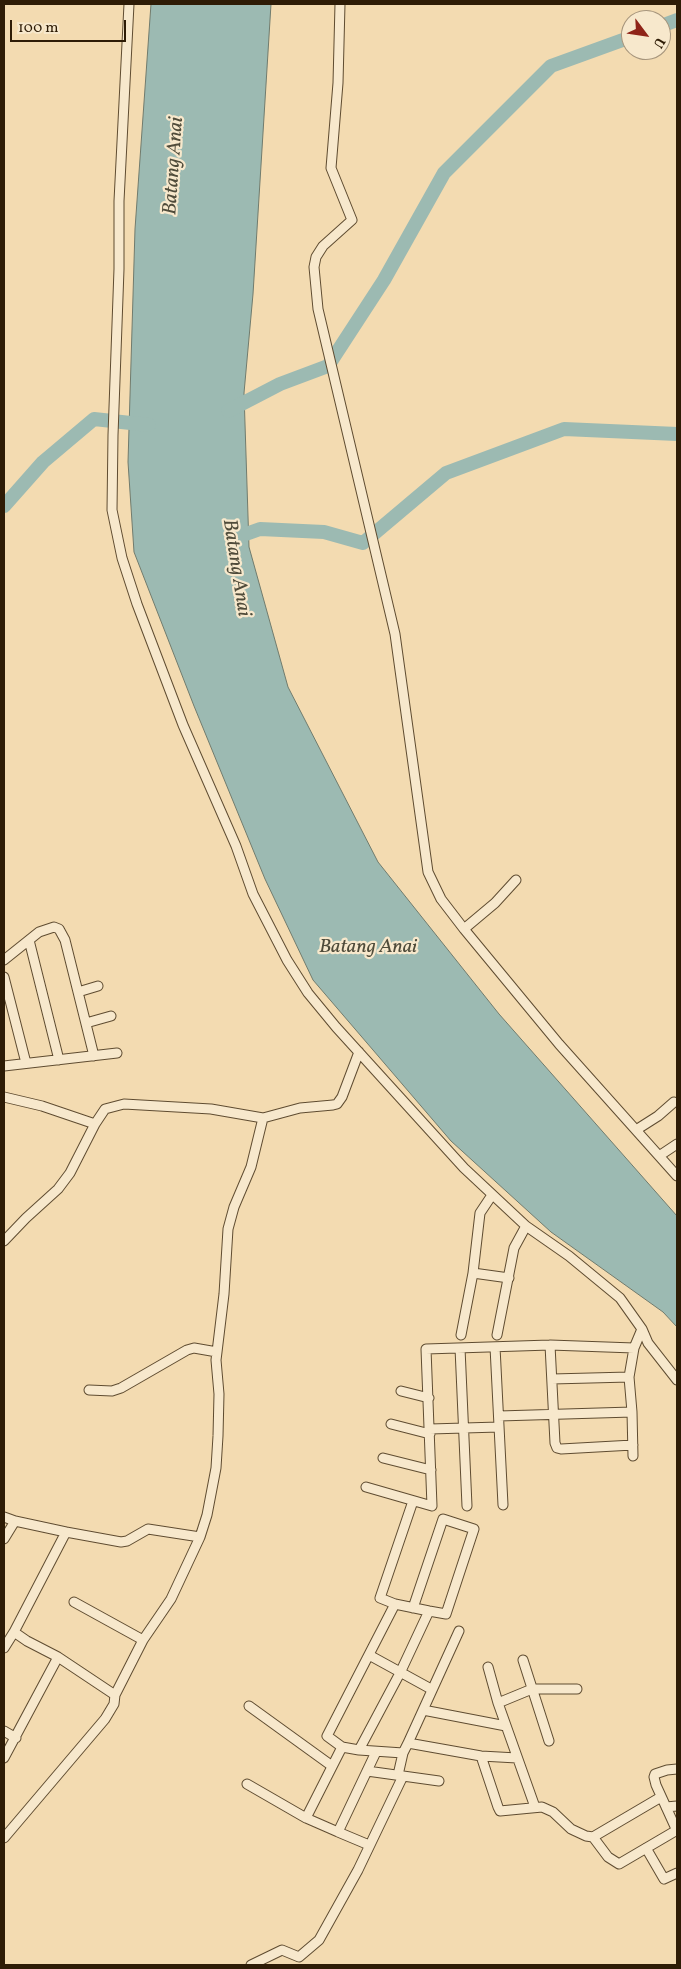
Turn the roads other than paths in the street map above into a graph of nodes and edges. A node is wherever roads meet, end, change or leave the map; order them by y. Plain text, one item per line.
1 (129, 4) edge
2 (340, 4) edge
3 (516, 880) dead end
4 (464, 929) junction
5 (29, 940) junction
6 (4, 960) edge
7 (4, 978) edge
8 (98, 986) dead end
9 (78, 992) junction
10 (111, 1016) dead end
11 (86, 1023) junction
12 (359, 1052) junction
13 (117, 1053) dead end
14 (94, 1056) junction
15 (60, 1060) junction
16 (26, 1063) junction
17 (4, 1066) edge
18 (4, 1097) edge
19 (674, 1102) dead end
20 (263, 1118) junction
21 (95, 1124) junction
22 (636, 1130) junction
23 (677, 1144) edge
24 (659, 1156) junction
25 (677, 1176) edge
26 (492, 1194) junction
27 (526, 1226) junction
28 (4, 1241) edge
29 (473, 1272) junction
30 (509, 1278) junction
31 (642, 1329) junction
32 (461, 1335) dead end
33 (497, 1335) dead end
34 (550, 1345) junction
35 (495, 1347) junction
36 (460, 1348) junction
37 (634, 1348) junction
38 (218, 1352) junction
39 (629, 1377) junction
40 (552, 1379) junction
41 (677, 1380) edge
42 (89, 1390) dead end
43 (401, 1391) dead end
44 (429, 1398) junction
45 (632, 1412) junction
46 (553, 1415) junction
47 (498, 1416) junction
48 (391, 1424) dead end
49 (499, 1427) junction
50 (464, 1428) junction
51 (430, 1432) junction
52 (632, 1446) junction
53 (633, 1456) dead end
54 (383, 1458) dead end
55 (431, 1470) junction
56 (366, 1487) dead end
57 (413, 1501) junction
58 (503, 1505) dead end
59 (468, 1506) dead end
60 (4, 1517) edge
61 (15, 1521) junction
62 (66, 1532) junction
63 (200, 1537) junction
64 (4, 1539) edge
65 (74, 1602) dead end
66 (395, 1604) junction
67 (413, 1608) junction
68 (429, 1611) junction
69 (459, 1631) dead end
70 (14, 1632) junction
71 (143, 1640) junction
72 (4, 1648) edge
73 (369, 1655) junction
74 (58, 1657) junction
75 (523, 1660) dead end
76 (488, 1667) dead end
77 (400, 1673) junction
78 (431, 1689) junction
79 (532, 1689) junction
80 (576, 1689) dead end
81 (115, 1695) junction
82 (498, 1703) junction
83 (249, 1706) dead end
84 (423, 1710) junction
85 (506, 1726) junction
86 (4, 1731) edge
87 (16, 1738) junction
88 (549, 1741) dead end
89 (408, 1743) junction
90 (342, 1747) junction
91 (359, 1750) junction
92 (376, 1752) junction
93 (403, 1753) junction
94 (481, 1756) junction
95 (4, 1758) edge
96 (517, 1758) junction
97 (332, 1766) junction
98 (677, 1769) edge
99 (367, 1771) junction
100 (400, 1776) junction
101 (439, 1781) dead end
102 (247, 1784) dead end
103 (661, 1797) junction
104 (677, 1806) edge
105 (535, 1807) junction
106 (666, 1807) junction
107 (306, 1818) junction
108 (677, 1831) edge
109 (338, 1832) junction
110 (593, 1837) junction
111 (4, 1838) edge
112 (369, 1845) junction
113 (646, 1848) junction
114 (677, 1874) edge
115 (251, 1965) edge

1 - 12 street
2 - 4 street
3 - 4 street
4 - 22 street
5 - 6 street
5 - 9 street
5 - 15 street
7 - 16 street
8 - 9 street
9 - 11 street
10 - 11 street
11 - 14 street
12 - 20 street
12 - 26 street
13 - 14 street
14 - 15 street
15 - 16 street
16 - 17 street
18 - 21 street
19 - 22 street
20 - 21 street
20 - 38 street
21 - 28 street
22 - 24 street
23 - 24 street
24 - 25 street
26 - 27 street
26 - 29 street
27 - 30 street
27 - 31 street
29 - 30 street
29 - 32 street
30 - 33 street
31 - 37 street
31 - 41 street
34 - 35 street
34 - 37 street
34 - 40 street
35 - 36 street
35 - 47 street
36 - 44 street
36 - 50 street
37 - 39 street
38 - 42 street
38 - 63 street
39 - 40 street
39 - 45 street
40 - 46 street
43 - 44 street
44 - 51 street
45 - 46 street
45 - 52 street
46 - 47 street
46 - 52 street
47 - 49 street
48 - 51 street
49 - 50 street
49 - 58 street
50 - 51 street
50 - 59 street
51 - 55 street
52 - 53 street
54 - 55 street
55 - 57 street
56 - 57 street
57 - 66 street
60 - 61 street
61 - 62 street
61 - 64 street
62 - 63 street
62 - 70 street
63 - 71 street
65 - 71 street
66 - 67 street
66 - 73 street
67 - 68 street
67 - 68 street
68 - 77 street
69 - 78 street
70 - 72 street
70 - 74 street
71 - 81 street
73 - 77 street
73 - 90 street
74 - 81 street
74 - 87 street
75 - 79 street
76 - 82 street
77 - 78 street
77 - 91 street
78 - 84 street
79 - 80 street
79 - 82 street
79 - 88 street
81 - 111 street
82 - 85 street
83 - 97 street
84 - 85 street
84 - 89 street
85 - 96 street
86 - 87 street
87 - 95 street
89 - 93 street
89 - 94 street
90 - 91 street
90 - 97 street
91 - 92 street
92 - 93 street
92 - 99 street
93 - 100 street
94 - 96 street
94 - 105 street
96 - 105 street
97 - 107 street
98 - 103 street
99 - 100 street
99 - 109 street
100 - 101 street
100 - 112 street
102 - 107 street
103 - 106 street
103 - 110 street
104 - 106 street
105 - 110 street
106 - 108 street
107 - 109 street
108 - 113 street
109 - 112 street
110 - 113 street
112 - 115 street
113 - 114 street

